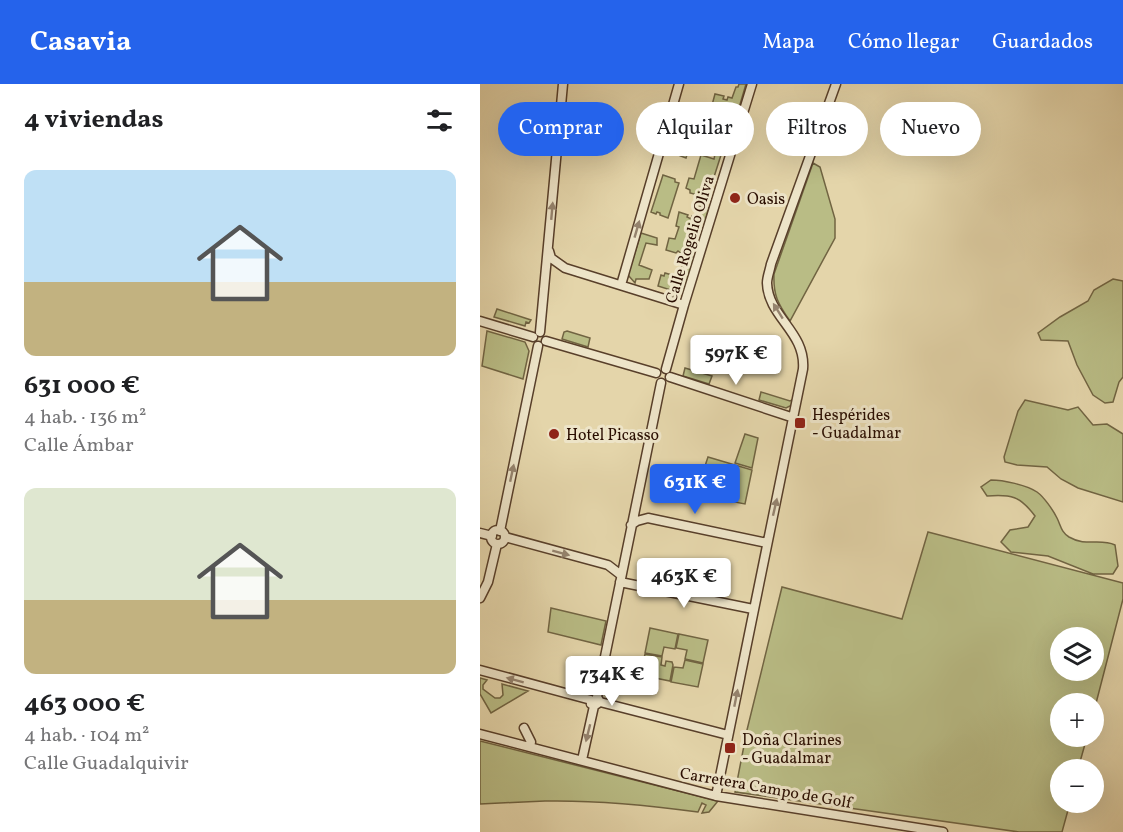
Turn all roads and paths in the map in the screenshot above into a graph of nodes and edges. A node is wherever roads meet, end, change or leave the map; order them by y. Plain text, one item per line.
1 (563, 84) edge
2 (679, 84) edge
3 (752, 84) edge
4 (836, 84) edge
5 (549, 251) junction
6 (565, 268) junction
7 (546, 275) junction
8 (621, 285) junction
9 (684, 305) junction
10 (480, 321) edge
11 (539, 339) junction
12 (656, 373) junction
13 (668, 373) junction
14 (661, 383) junction
15 (793, 421) junction
16 (631, 525) junction
17 (480, 533) edge
18 (502, 534) junction
19 (492, 536) junction
20 (767, 543) junction
21 (497, 544) junction
22 (620, 579) junction
23 (480, 598) edge
24 (753, 609) junction
25 (480, 670) edge
26 (558, 691) junction
27 (546, 699) dead end
28 (596, 702) junction
29 (524, 728) dead end
30 (480, 734) edge
31 (728, 735) junction
32 (530, 747) junction
33 (582, 760) junction
34 (716, 796) junction
35 (943, 832) edge

5 -> 1 street
8 -> 2 street
3 - 9 street, Calle Rogelio Oliva
15 -> 4 street
5 - 6 street
5 - 7 street
6 - 7 street
6 - 8 street
7 - 11 street
8 - 9 street
9 - 13 street, Calle Rogelio Oliva
10 - 11 street
11 - 12 street
18 -> 11 street
12 - 13 street
12 - 14 street
13 - 14 street
13 - 15 street
14 - 16 street
20 -> 15 street
16 - 20 street
16 - 22 street
17 - 19 street
18 - 19 street
18 - 21 street
18 -> 22 street
19 - 21 street
20 - 24 street
21 - 23 street
22 - 24 street
22 - 28 street
31 -> 24 street
26 -> 25 street
26 - 27 street
26 - 28 street
28 - 31 street
28 -> 33 street
29 - 32 street
30 - 32 street, Carretera Campo de Golf
31 - 34 street
32 - 33 street, Carretera Campo de Golf
33 - 34 street, Carretera Campo de Golf
34 - 35 street, Carretera Campo de Golf

